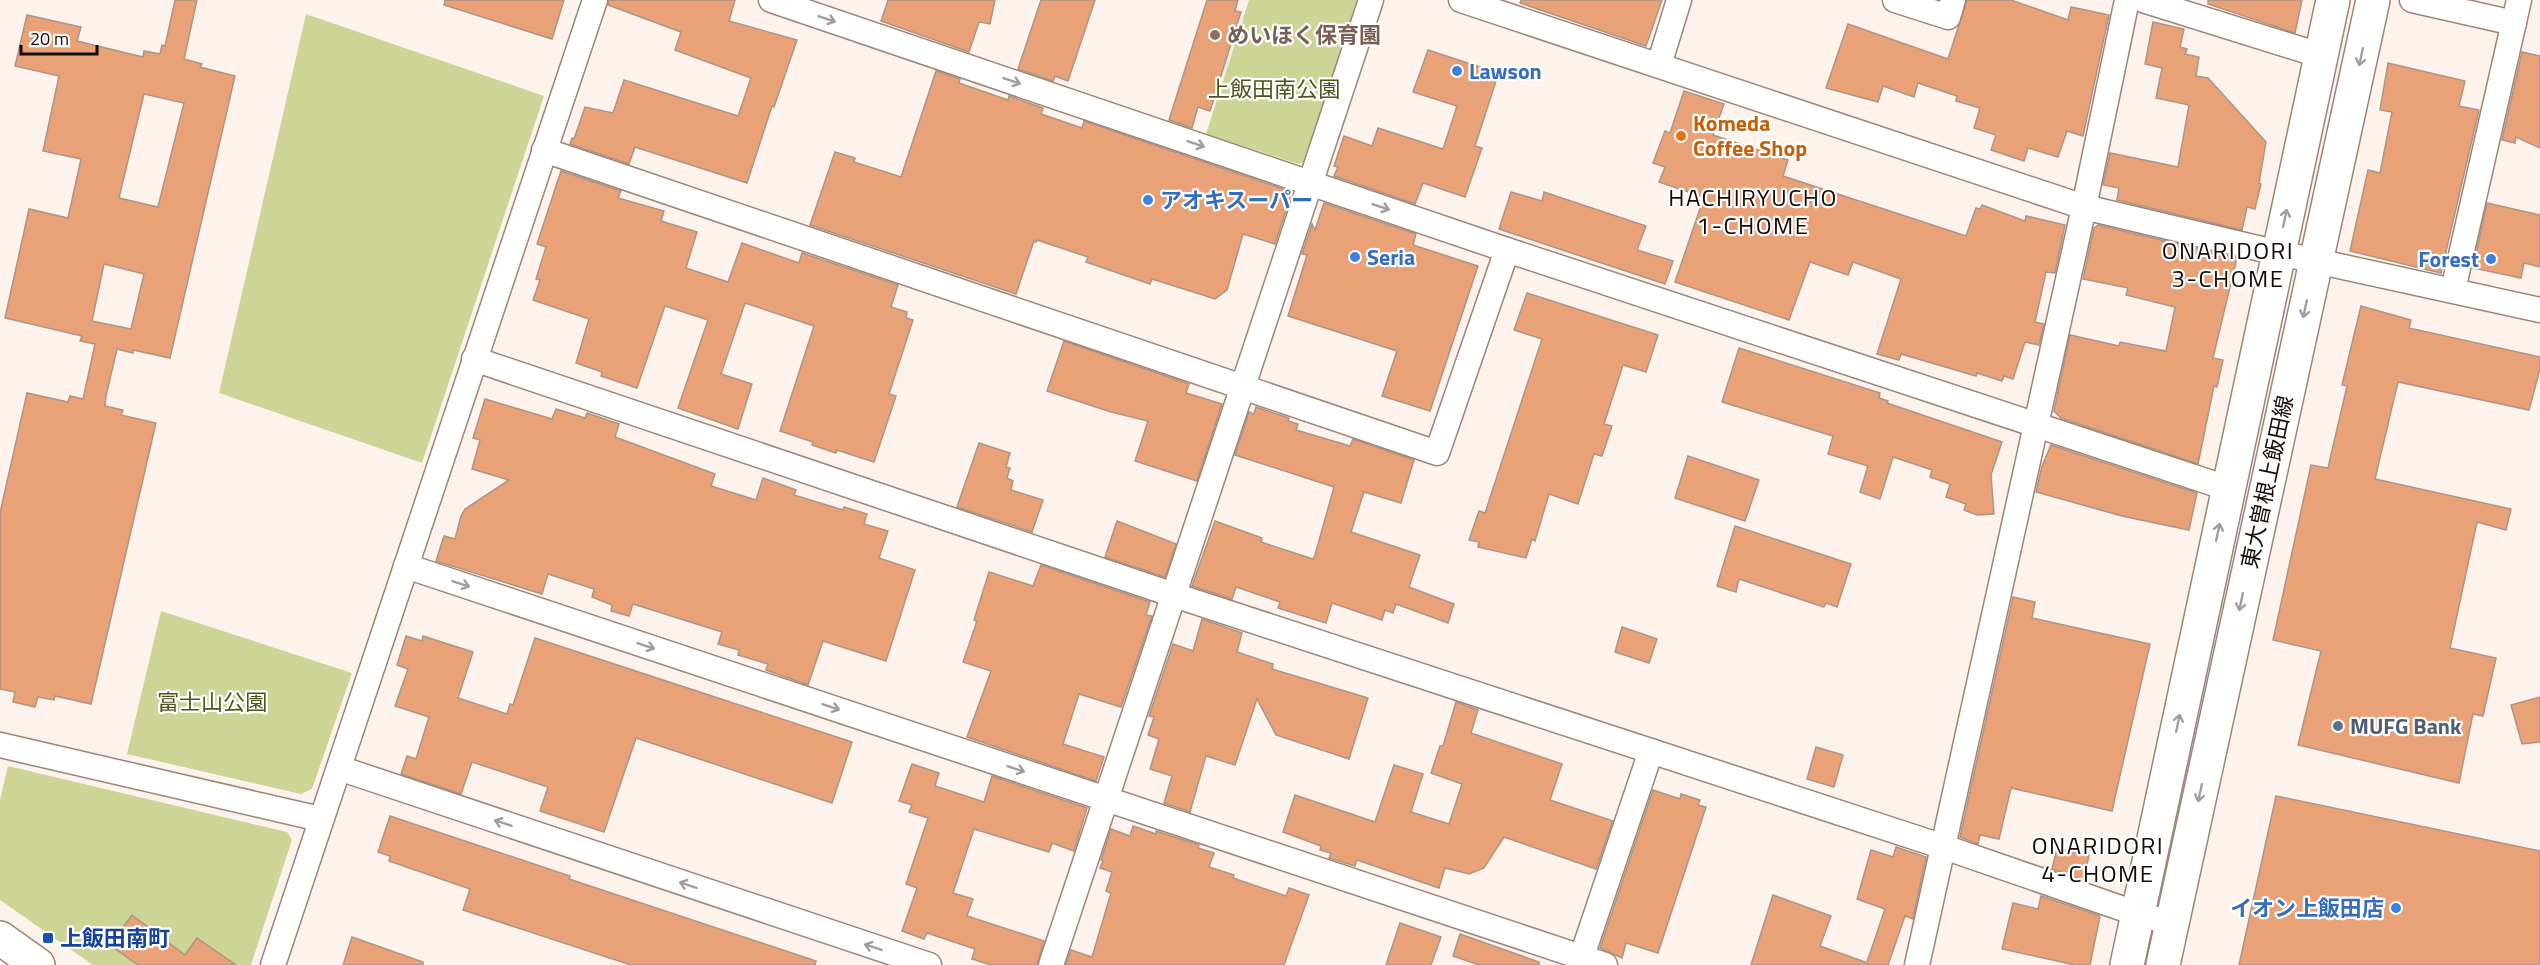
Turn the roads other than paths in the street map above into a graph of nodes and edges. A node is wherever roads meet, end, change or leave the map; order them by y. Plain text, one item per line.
1 (595, 0) edge
2 (771, 0) edge
3 (1371, 0) edge
4 (1461, 0) edge
5 (1680, 0) edge
6 (1895, 0) edge
7 (1953, 0) edge
8 (2127, 0) edge
9 (2144, 0) edge
10 (2333, 0) edge
11 (2373, 0) edge
12 (2412, 0) edge
13 (2516, 11) edge
14 (2319, 55) junction
15 (1659, 65) junction
16 (544, 150) junction
17 (1311, 183) junction
18 (2084, 207) junction
19 (1507, 250) junction
20 (2277, 253) junction
21 (2316, 260) junction
22 (2452, 290) junction
23 (2540, 310) edge
24 (474, 359) junction
25 (1243, 386) junction
26 (2036, 425) junction
27 (2228, 488) junction
28 (406, 566) junction
29 (1174, 595) junction
30 (0, 746) edge
31 (1651, 751) junction
32 (339, 768) junction
33 (1106, 799) junction
34 (320, 819) junction
35 (1944, 848) junction
36 (2138, 914) junction
37 (2172, 923) junction
38 (0, 938) edge
39 (1580, 961) edge
40 (38, 965) edge
41 (273, 965) edge
42 (929, 965) edge
43 (1051, 965) edge
44 (1605, 965) edge
45 (1917, 965) edge
46 (2127, 965) edge
47 (2163, 965) edge

1 - 16 street
2 -> 17 street
3 - 17 street
4 - 15 street
5 - 15 street
6 - 7 street
8 - 18 street
9 - 14 street
10 - 14 street, 東大曽根上飯田線
11 -> 21 street, 東大曽根上飯田線
12 - 13 street
13 - 22 street
20 -> 14 street, 東大曽根上飯田線
15 - 18 street
16 - 24 street
16 - 25 street
17 -> 19 street
17 - 25 street
18 - 20 street
18 - 26 street
19 - 25 street
19 - 26 street
20 - 21 street
20 - 27 street, 東大曽根上飯田線
21 - 22 street
21 -> 37 street, 東大曽根上飯田線
22 - 23 street
24 - 28 street
24 - 29 street
25 - 29 street
26 - 27 street
26 - 35 street
36 -> 27 street, 東大曽根上飯田線
28 - 32 street
28 -> 33 street
29 - 31 street
29 - 33 street
30 - 34 street
31 - 35 street
31 - 39 street
32 - 34 street
42 -> 32 street
33 - 39 street
33 - 43 street
34 - 41 street
35 - 36 street
35 - 45 street
36 - 37 street
36 - 46 street, 東大曽根上飯田線
37 - 47 street, 東大曽根上飯田線
38 - 40 street
39 - 44 street

